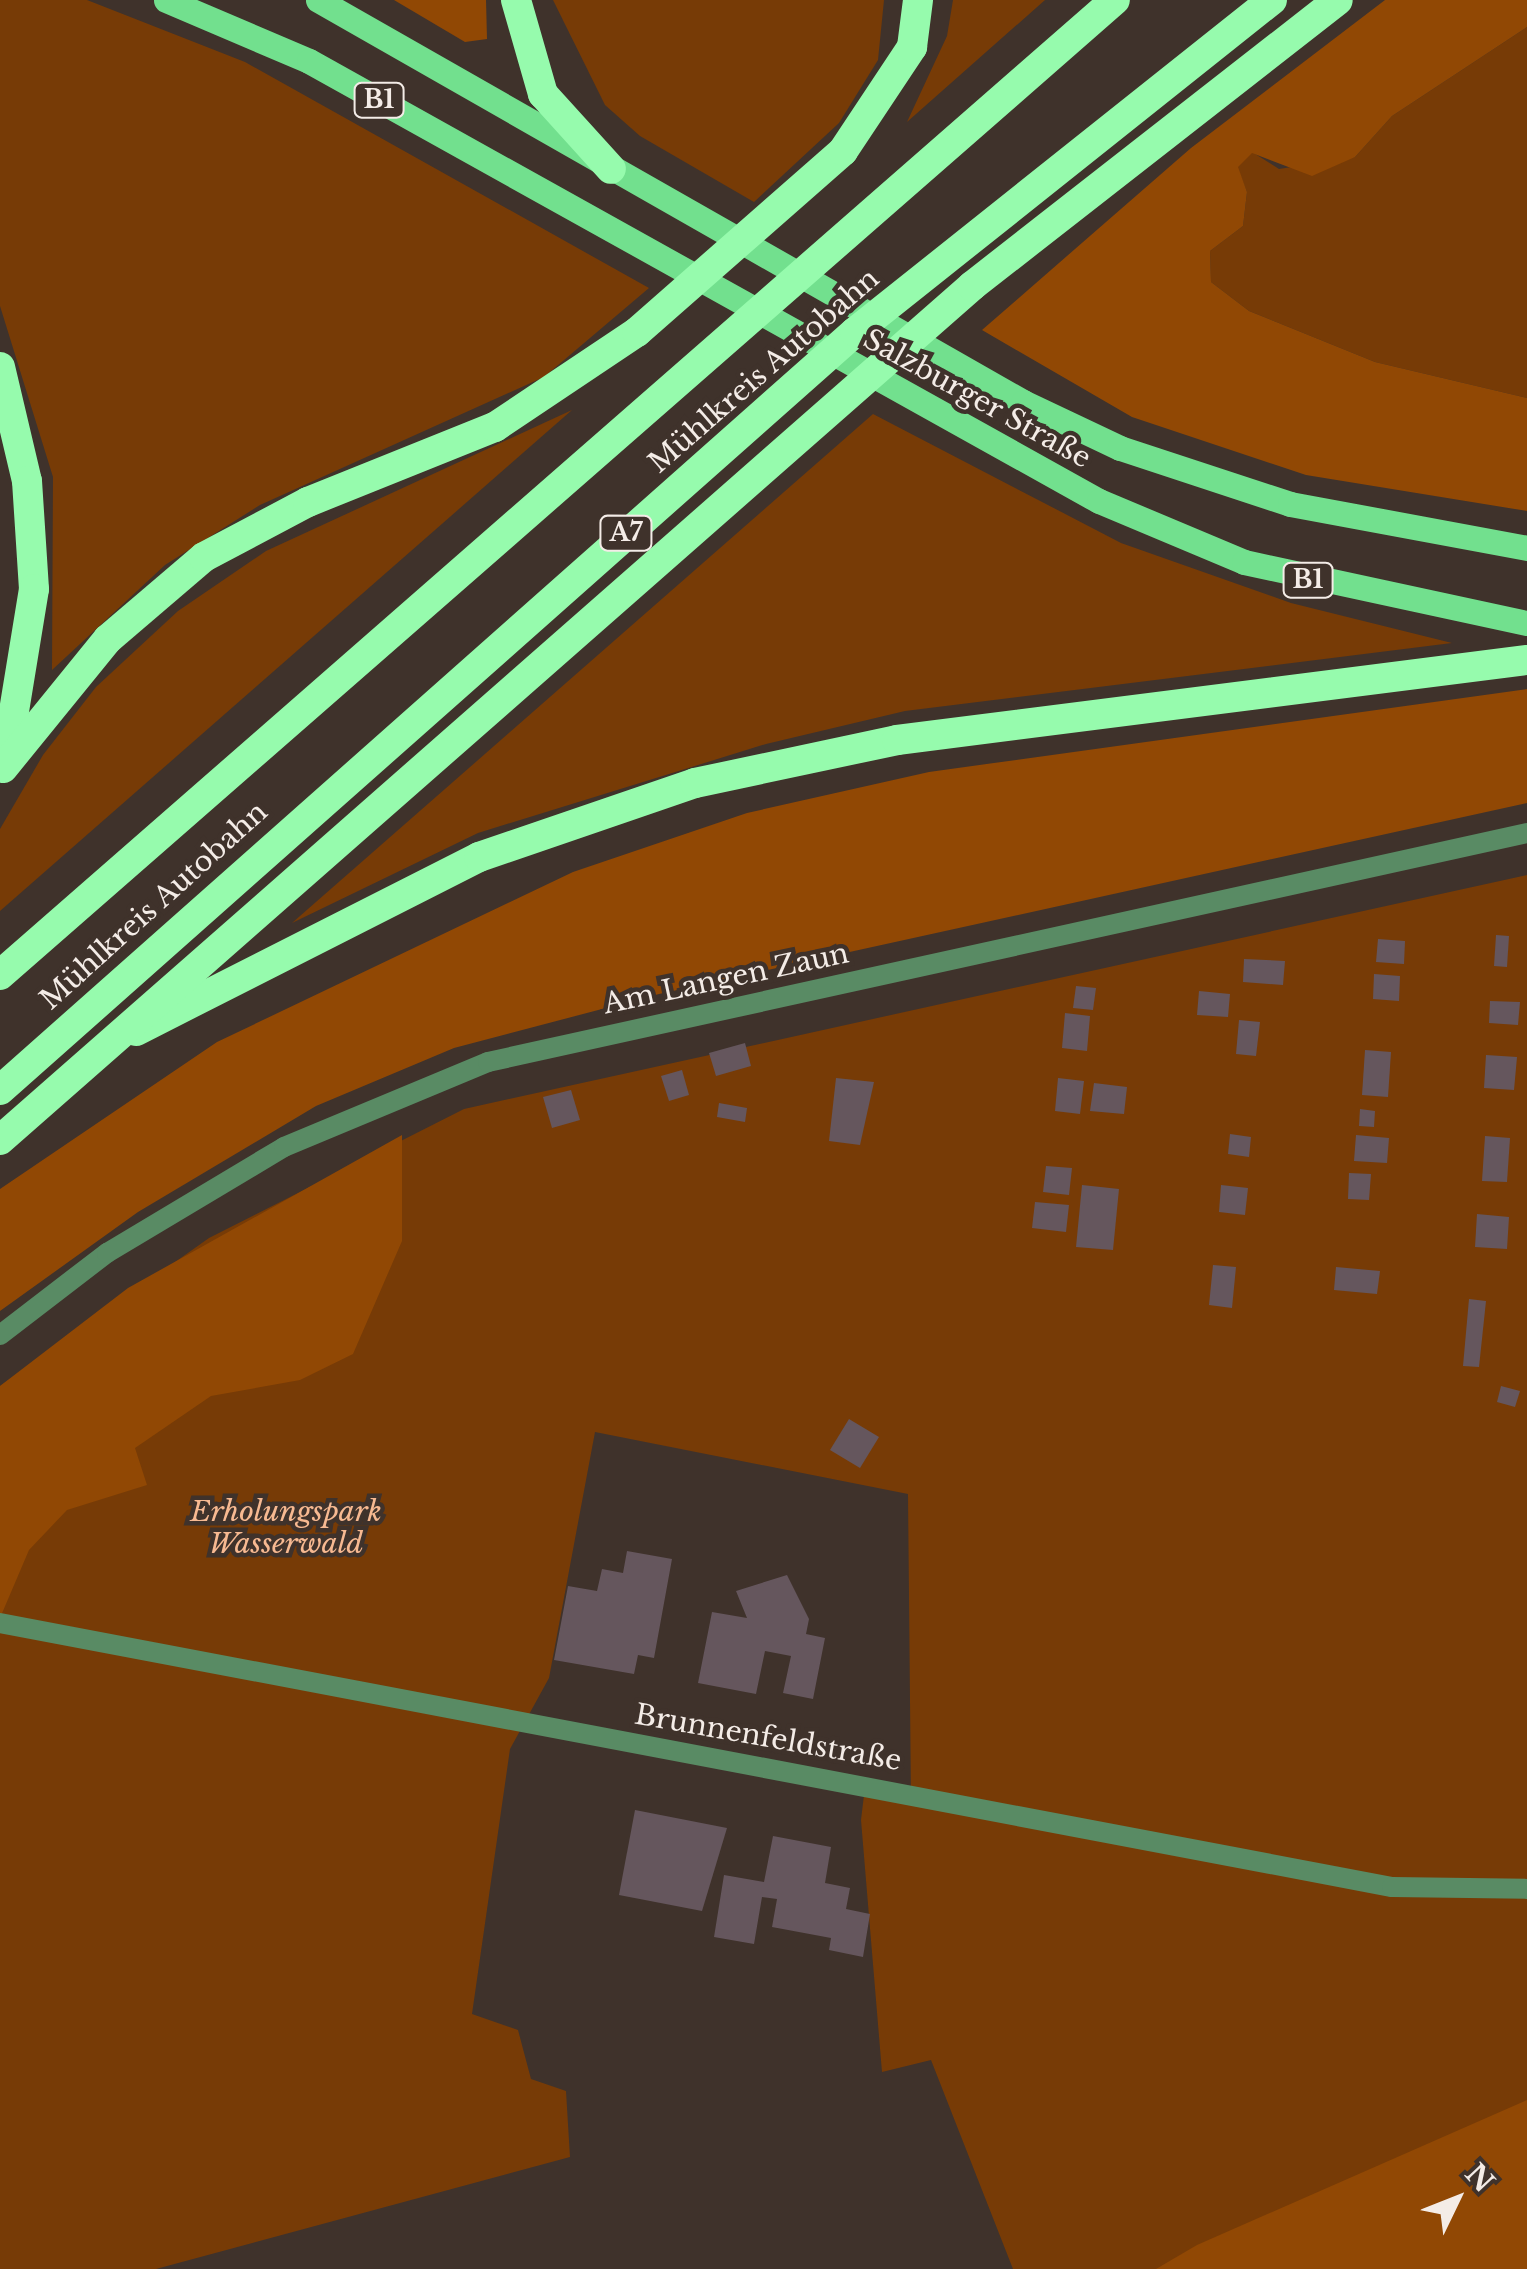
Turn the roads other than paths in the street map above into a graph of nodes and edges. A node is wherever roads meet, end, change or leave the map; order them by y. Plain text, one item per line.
1 (166, 0) edge
2 (318, 0) edge
3 (516, 0) edge
4 (918, 0) edge
5 (1115, 0) edge
6 (1272, 0) edge
7 (1338, 0) edge
8 (622, 175) junction
9 (0, 367) edge
10 (1527, 548) edge
11 (1527, 622) edge
12 (1527, 660) edge
13 (2, 772) edge
14 (1527, 833) edge
15 (0, 975) edge
16 (110, 1043) junction
17 (0, 1090) edge
18 (0, 1140) edge
19 (0, 1336) edge
20 (0, 1623) edge
21 (1527, 1889) edge

1 - 11 main road, Salzburger Straße / B1
2 - 8 main road, Salzburger Straße / B1
3 - 8 highway
4 - 13 highway
5 - 15 highway, Mühlkreis Autobahn
6 - 17 highway, Mühlkreis Autobahn / A7
7 - 16 highway
8 - 10 main road, Salzburger Straße / B1
9 - 13 highway
12 - 16 highway
14 - 19 street, Am Langen Zaun
16 - 18 highway
20 - 21 street, Brunnenfeldstraße

